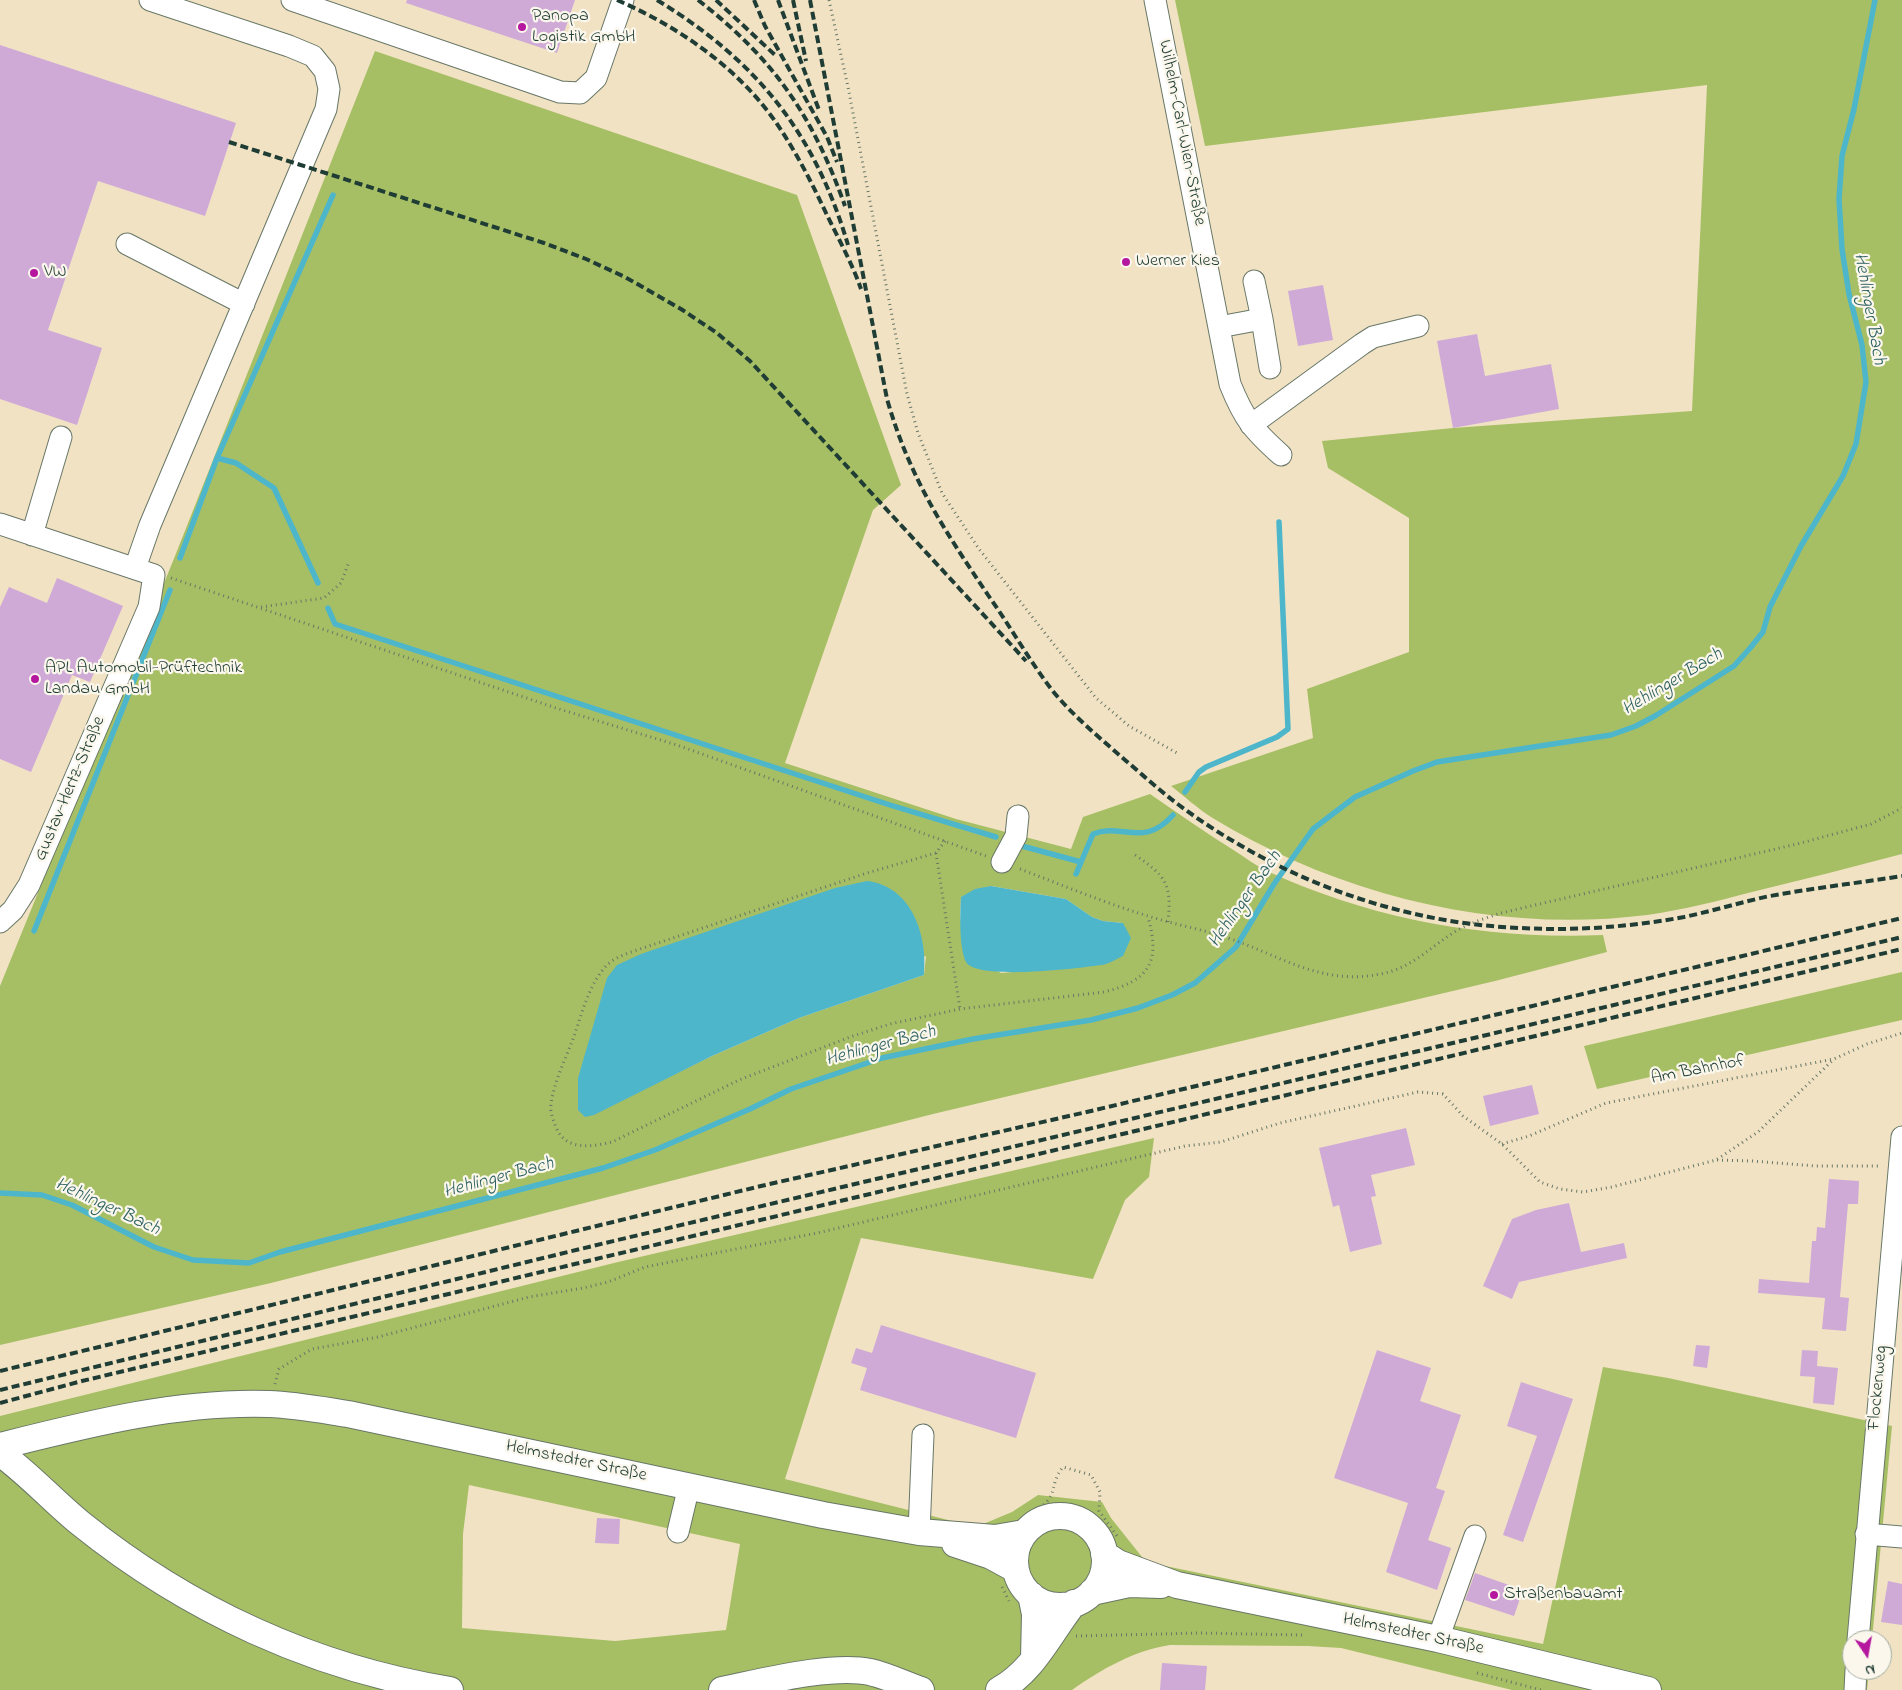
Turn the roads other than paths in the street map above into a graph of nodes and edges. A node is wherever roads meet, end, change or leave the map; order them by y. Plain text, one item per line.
1 (150, 0) edge
2 (292, 0) edge
3 (623, 0) edge
4 (1155, 0) edge
5 (127, 244) dead end
6 (1254, 281) dead end
7 (244, 304) junction
8 (1262, 319) junction
9 (1418, 326) dead end
10 (1219, 327) junction
11 (1270, 368) dead end
12 (1251, 425) junction
13 (61, 437) dead end
14 (1281, 455) dead end
15 (0, 524) edge
16 (32, 535) junction
17 (144, 572) junction
18 (1018, 816) dead end
19 (1002, 862) road end
20 (0, 922) edge
21 (1902, 1137) edge
22 (1900, 1165) edge
23 (923, 1435) dead end
24 (0, 1446) edge
25 (0, 1454) edge
26 (689, 1486) junction
27 (1025, 1524) junction
28 (678, 1532) dead end
29 (919, 1532) junction
30 (1866, 1534) junction
31 (1475, 1536) dead end
32 (1902, 1537) edge
33 (1111, 1546) junction
34 (1016, 1569) junction
35 (1177, 1585) junction
36 (1031, 1595) junction
37 (1083, 1597) junction
38 (1859, 1630) edge
39 (1438, 1639) junction
40 (1034, 1659) junction
41 (450, 1690) edge
42 (722, 1690) edge
43 (921, 1690) edge
44 (999, 1690) edge
45 (1648, 1690) edge

1 - 7 street, Gustav-Hertz-Straße
2 - 3 street
4 - 10 street, Wilhelm-Carl-Wien-Straße
5 - 7 street
6 - 8 street
7 - 17 street, Gustav-Hertz-Straße
8 - 10 street
8 - 11 street
9 - 12 street
10 - 12 street, Wilhelm-Carl-Wien-Straße
12 - 14 street, Wilhelm-Carl-Wien-Straße
13 - 16 street
15 - 16 street
16 - 17 street
17 - 20 street, Gustav-Hertz-Straße
18 - 19 street
21 - 22 street, Flockenweg
22 - 30 street, Flockenweg
23 - 29 street
24 - 26 main road, Helmstedter Straße
25 - 41 main road
26 - 28 street
26 - 29 main road, Helmstedter Straße
27 - 29 main road, Helmstedter Straße
27 - 33 main road
27 - 34 main road
29 - 34 main road, Helmstedter Straße
30 - 32 street
30 - 38 street, Flockenweg
31 - 39 street
33 - 35 main road, Helmstedter Straße
33 - 37 main road
34 - 36 main road
35 - 37 main road, Helmstedter Straße
35 - 39 main road, Helmstedter Straße
36 - 37 main road
36 - 40 main road
37 - 40 main road
39 - 45 main road, Helmstedter Straße
40 - 44 main road
42 - 43 main road

